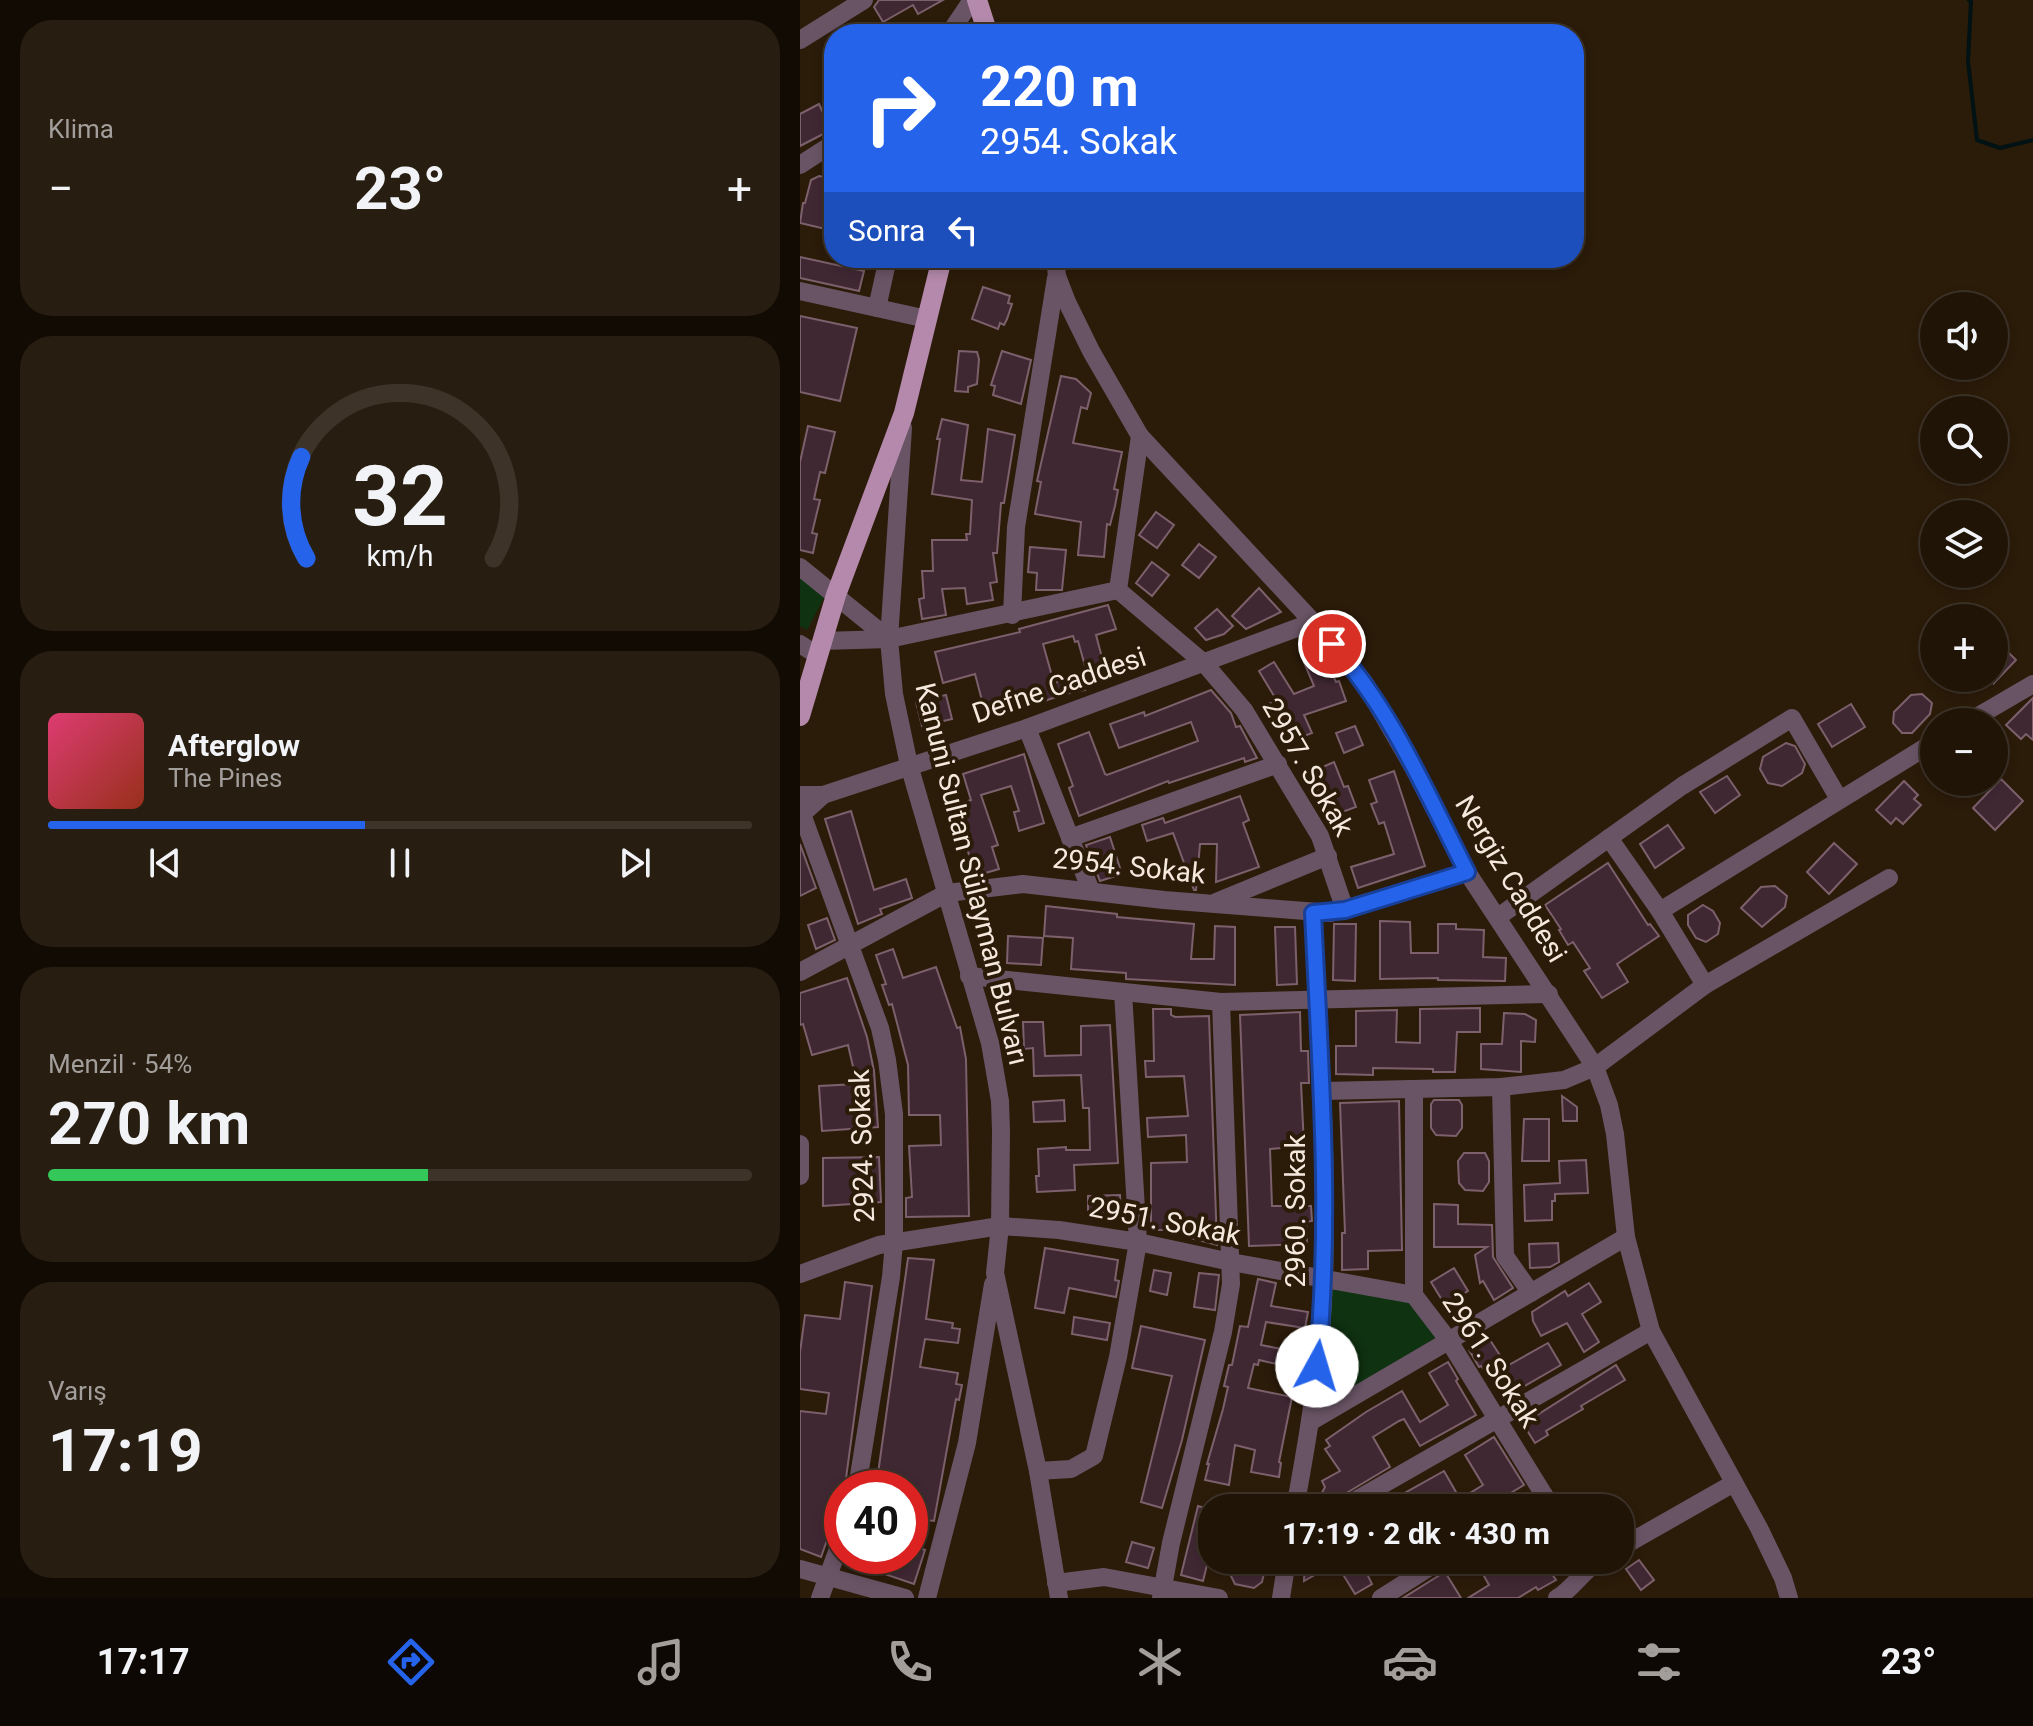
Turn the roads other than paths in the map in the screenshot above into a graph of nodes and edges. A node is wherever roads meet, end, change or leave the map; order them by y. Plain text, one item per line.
1 (864, 0) edge
2 (974, 0) edge
3 (826, 24) edge
4 (956, 24) edge
5 (984, 24) edge
6 (824, 25) edge
7 (800, 40) edge
8 (824, 149) edge
9 (800, 165) edge
10 (886, 268) edge
11 (940, 268) edge
12 (1056, 268) edge
13 (1056, 268) edge
14 (800, 291) edge
15 (877, 308) junction
16 (927, 319) junction
17 (904, 413) junction
18 (1140, 436) junction
19 (800, 567) edge
20 (1118, 590) junction
21 (836, 595) junction
22 (1012, 615) junction
23 (1313, 622) junction
24 (889, 639) junction
25 (813, 646) edge
26 (1204, 663) junction
27 (2033, 684) edge
28 (1992, 708) edge
29 (800, 716) edge
30 (1027, 728) junction
31 (1920, 750) edge
32 (1278, 764) junction
33 (909, 765) junction
34 (800, 795) edge
35 (823, 795) junction
36 (1839, 799) junction
37 (801, 815) edge
38 (1070, 838) junction
39 (1609, 838) junction
40 (1328, 856) junction
41 (1467, 872) junction
42 (1889, 878) dead end
43 (1091, 891) junction
44 (947, 893) junction
45 (1214, 903) junction
46 (1345, 910) junction
47 (1660, 911) junction
48 (1313, 913) junction
49 (1498, 917) junction
50 (851, 944) junction
51 (800, 972) edge
52 (969, 976) junction
53 (1705, 985) junction
54 (1123, 992) junction
55 (1549, 994) junction
56 (1318, 1000) junction
57 (1221, 1002) junction
58 (1595, 1067) junction
59 (1501, 1087) junction
60 (1414, 1089) junction
61 (1323, 1091) junction
62 (800, 1144) edge
63 (800, 1176) edge
64 (1000, 1226) junction
65 (1626, 1237) junction
66 (894, 1242) junction
67 (1138, 1242) junction
68 (1231, 1262) junction
69 (995, 1273) junction
70 (800, 1274) edge
71 (1324, 1279) junction
72 (1531, 1293) junction
73 (1414, 1295) junction
74 (1651, 1331) junction
75 (1449, 1341) junction
76 (1497, 1419) junction
77 (1310, 1422) junction
78 (860, 1470) edge
79 (1038, 1471) junction
80 (1734, 1483) junction
81 (1297, 1494) edge
82 (1366, 1494) edge
83 (1543, 1494) edge
84 (1634, 1540) edge
85 (800, 1569) edge
86 (828, 1574) edge
87 (1285, 1574) edge
88 (1419, 1574) edge
89 (1582, 1574) edge
90 (827, 1577) junction
91 (1057, 1590) edge
92 (1161, 1593) edge
93 (1565, 1596) edge
94 (820, 1598) edge
95 (905, 1598) edge
96 (927, 1598) edge
97 (1219, 1598) edge
98 (1281, 1598) edge
99 (1381, 1598) edge
100 (1789, 1598) edge

1 - 3 street
2 - 4 street
2 - 5 main road
6 - 7 street
8 - 9 street
10 - 15 street
11 - 16 main road, Kanuni Sultan Sülayman Bulvarı
12 - 18 street, Nergiz Caddesi
13 - 22 street
14 - 15 street
15 - 16 street
16 - 17 main road, Kanuni Sultan Sülayman Bulvarı
17 - 21 main road
17 - 24 street, Kanuni Sultan Sülayman Bulvarı
18 - 20 street
18 - 23 street, Nergiz Caddesi
19 - 21 street
20 - 22 street
20 - 26 street, 2957. Sokak
21 - 24 street
21 - 25 main road
22 - 24 street
23 - 26 street, Defne Caddesi
23 - 41 street, Nergiz Caddesi
24 - 25 street
24 - 33 street, Kanuni Sultan Sülayman Bulvarı
25 - 29 main road
26 - 30 street, Defne Caddesi
26 - 32 street, 2957. Sokak
27 - 28 street
30 - 33 street, Defne Caddesi
30 - 38 street
31 - 36 street
32 - 38 street
32 - 40 street, 2957. Sokak
33 - 35 street, Defne Caddesi
33 - 44 street, Kanuni Sultan Sülayman Bulvarı
34 - 35 street
35 - 37 street
36 - 39 street
36 - 47 street
37 - 50 street, 2924. Sokak
38 - 43 street
39 - 47 street
39 - 49 street
40 - 45 street
40 - 46 street, 2957. Sokak
41 - 46 street, 2954. Sokak
41 - 49 street, Nergiz Caddesi
42 - 53 street
43 - 44 street, 2954. Sokak
43 - 45 street, 2954. Sokak
44 - 50 street, 2954. Sokak
44 - 52 street, Kanuni Sultan Sülayman Bulvarı
45 - 48 street, 2954. Sokak
46 - 48 street, 2954. Sokak
47 - 53 street
48 - 56 street, 2960. Sokak
49 - 55 street, Nergiz Caddesi
50 - 51 street, 2954. Sokak
50 - 66 street, 2924. Sokak
52 - 54 street
52 - 64 street, Kanuni Sultan Sülayman Bulvarı
53 - 58 street
54 - 57 street
54 - 67 street
55 - 56 street
55 - 58 street, Nergiz Caddesi
56 - 57 street
56 - 61 street, 2960. Sokak
57 - 68 street
58 - 59 street
58 - 65 street, Nergiz Caddesi
59 - 60 street
59 - 72 street
60 - 61 street
60 - 73 street, 2961. Sokak
61 - 71 street, 2960. Sokak
62 - 63 street
64 - 66 street, 2951. Sokak
64 - 67 street, 2951. Sokak
64 - 69 street, Kanuni Sultan Sülayman Bulvarı
65 - 72 street
65 - 74 street, Nergiz Caddesi
66 - 70 street, 2951. Sokak
66 - 78 street, 2924. Sokak
67 - 68 street, 2951. Sokak
67 - 79 street
68 - 71 street, 2951. Sokak
68 - 92 street
69 - 79 street, Kanuni Sultan Sülayman Bulvarı
69 - 96 street
71 - 73 street, 2951. Sokak
71 - 77 street, 2960. Sokak
72 - 75 street
73 - 75 street, 2961. Sokak
74 - 76 street
74 - 80 street, Nergiz Caddesi
75 - 76 street, 2961. Sokak
75 - 77 street
76 - 82 street
76 - 83 street, 2961. Sokak
77 - 81 street, 2960. Sokak
79 - 91 street, Kanuni Sultan Sülayman Bulvarı
80 - 84 street
80 - 100 street, Nergiz Caddesi
85 - 90 street
86 - 90 street
87 - 98 street
88 - 99 street
89 - 93 street
90 - 94 street
90 - 95 street
91 - 92 street
92 - 97 street

